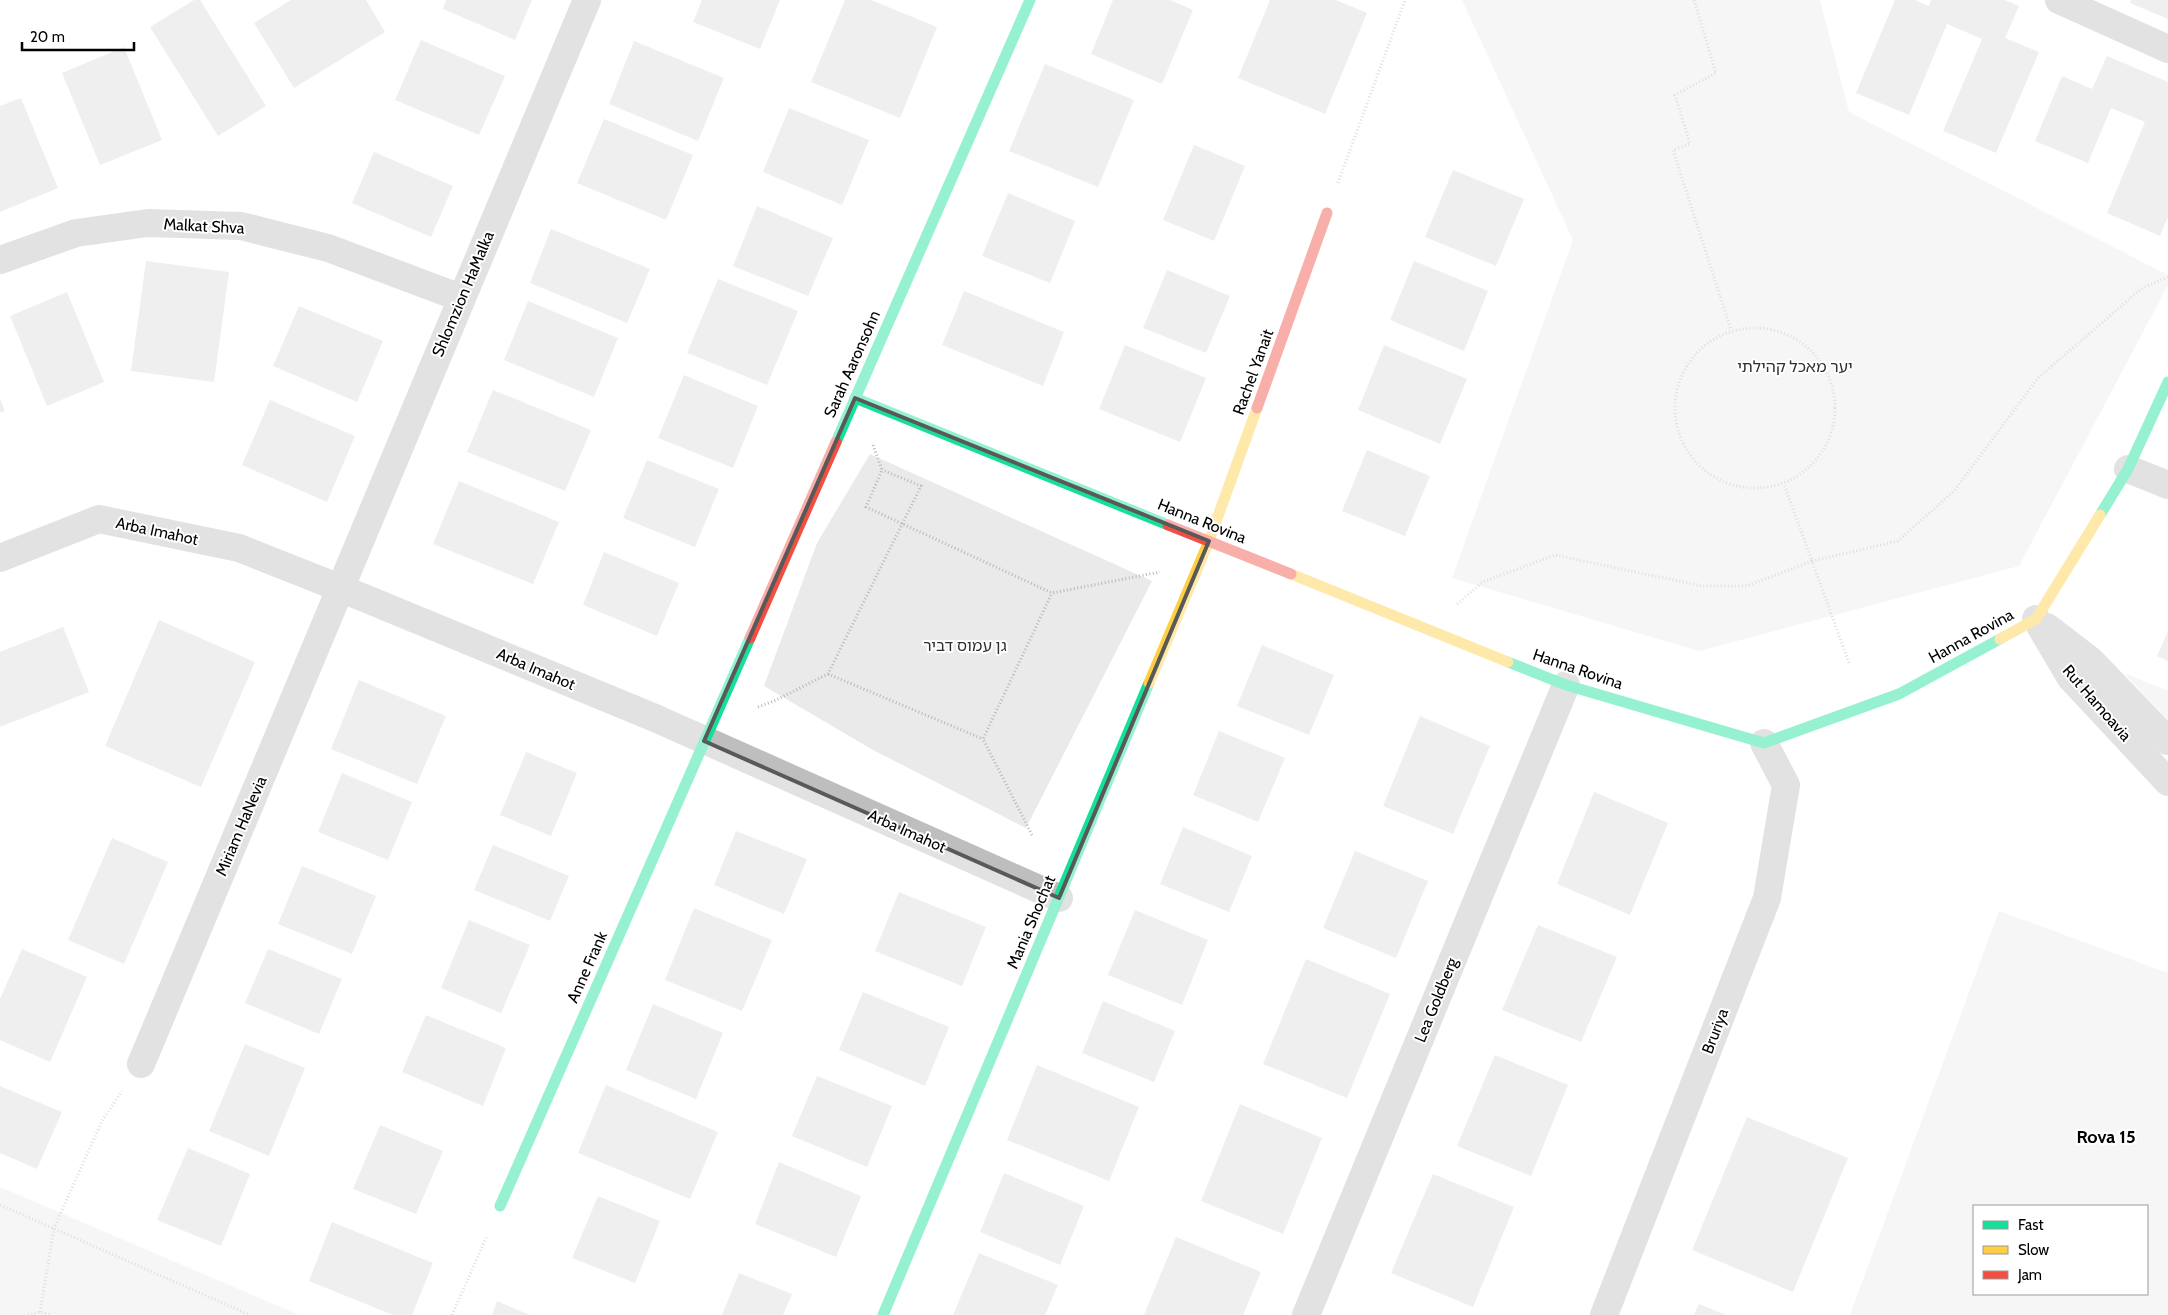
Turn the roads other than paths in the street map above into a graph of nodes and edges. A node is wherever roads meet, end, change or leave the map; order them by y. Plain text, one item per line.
1 (586, 0) edge
2 (1030, 0) edge
3 (2058, 0) edge
4 (2168, 49) edge
5 (1327, 213) road end
6 (0, 260) edge
7 (461, 298) junction
8 (2168, 382) edge
9 (856, 398) junction
10 (2128, 468) junction
11 (2168, 485) edge
12 (1209, 541) junction
13 (0, 558) edge
14 (340, 588) junction
15 (2036, 619) junction
16 (1566, 685) junction
17 (704, 741) junction
18 (2168, 741) edge
19 (1764, 743) junction
20 (2168, 782) edge
21 (1058, 898) junction
22 (141, 1064) road end
23 (500, 1206) road end
24 (883, 1315) edge
25 (1306, 1315) edge
26 (1604, 1315) edge

1 - 7 street, Shlomzion HaMalka
2 - 9 street, Sarah Aaronsohn
3 - 4 street
5 - 12 street, Rachel Yanait
6 - 7 street, Malkat Shva
7 - 14 street, Shlomzion HaMalka
8 - 10 street, Hanna Rovina
9 - 12 street, Hanna Rovina
9 - 17 street, Sarah Aaronsohn
10 - 11 street
10 - 15 street, Hanna Rovina
12 - 16 street, Hanna Rovina
12 - 21 street, Mania Shochat
13 - 14 street, Arba Imahot
14 - 17 street, Arba Imahot
14 - 22 street, Miriam HaNevia
15 - 18 street, Rut Hamoavia
15 - 19 street, Hanna Rovina
15 - 20 street, Rut Hamoavia
16 - 19 street, Hanna Rovina
16 - 25 street, Lea Goldberg
17 - 21 street, Arba Imahot
17 - 23 street, Anne Frank
19 - 26 street, Bruriya
21 - 24 street, Mania Shochat

